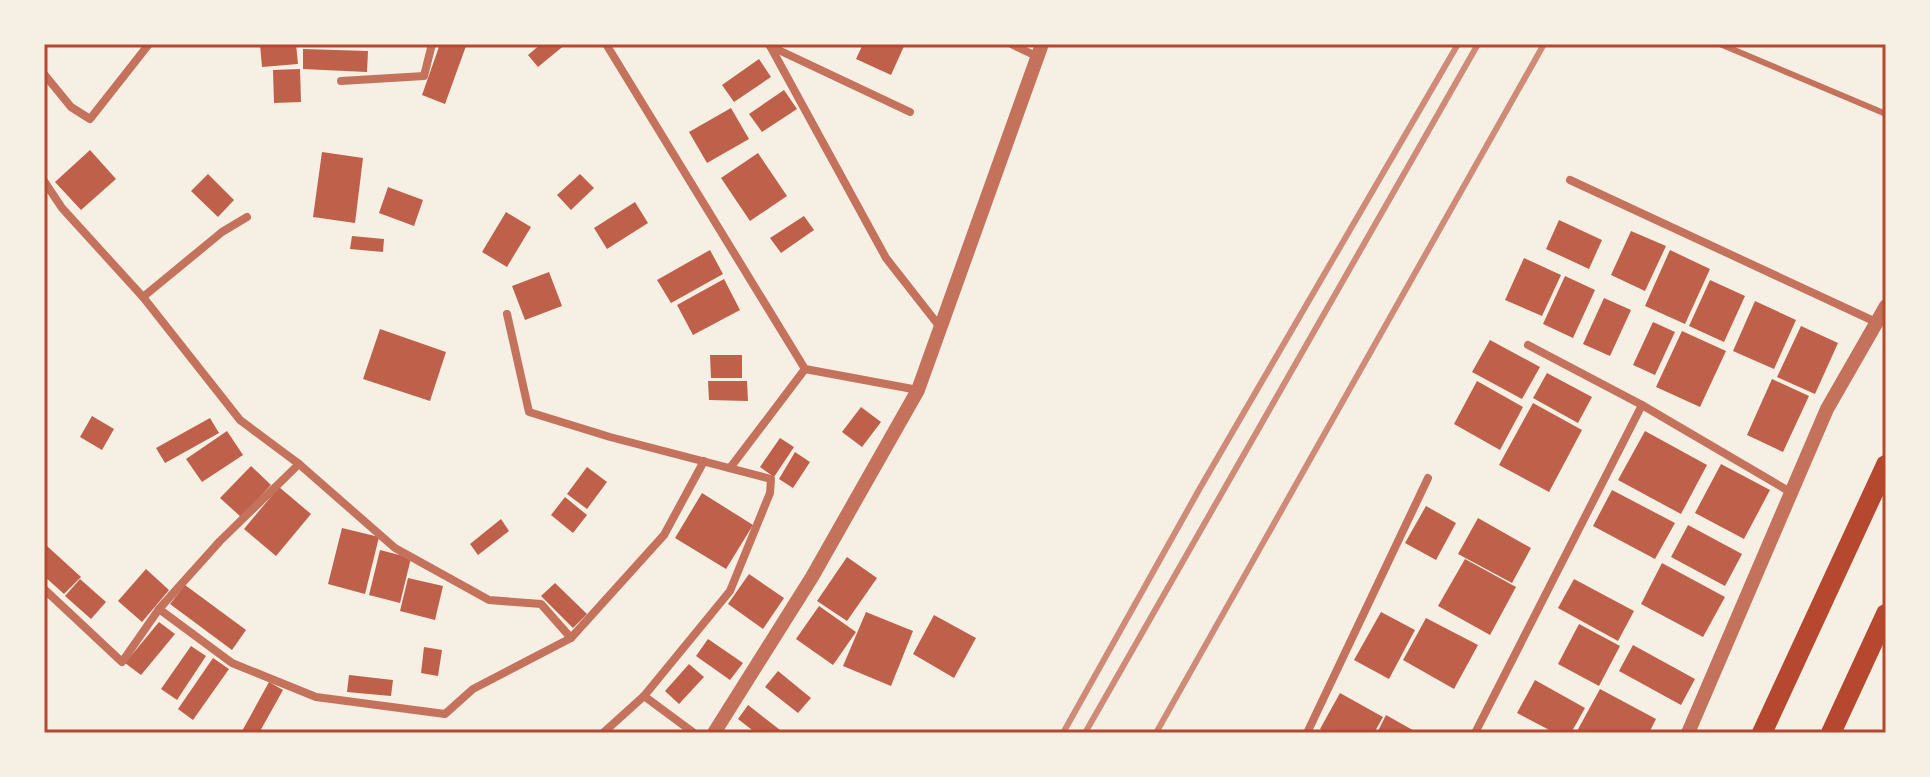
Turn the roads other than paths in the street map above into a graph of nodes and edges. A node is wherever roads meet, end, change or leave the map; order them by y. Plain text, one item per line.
1 (149, 44) edge
2 (432, 44) edge
3 (606, 44) edge
4 (1011, 44) edge
5 (1720, 44) edge
6 (769, 45) edge
7 (1040, 50) edge
8 (44, 74) edge
9 (341, 81) dead end
10 (910, 112) dead end
11 (1886, 114) edge
12 (1570, 180) dead end
13 (44, 181) edge
14 (247, 217) dead end
15 (143, 297) junction
16 (1886, 306) edge
17 (507, 314) dead end
18 (1878, 323) junction
19 (941, 328) junction
20 (1528, 345) dead end
21 (805, 369) junction
22 (918, 390) junction
23 (1642, 405) junction
24 (704, 461) junction
25 (299, 464) junction
26 (1886, 465) edge
27 (730, 468) junction
28 (1428, 478) dead end
29 (1793, 493) junction
30 (44, 589) edge
31 (159, 609) junction
32 (1886, 614) edge
33 (571, 638) junction
34 (644, 696) junction
35 (603, 733) edge
36 (694, 733) edge
37 (714, 733) edge
38 (1307, 733) edge
39 (1475, 733) edge
40 (1688, 733) edge
41 (1762, 733) edge
42 (1831, 733) edge

1 - 8 street
2 - 9 street
3 - 21 street
4 - 7 street
5 - 11 lane
6 - 10 street
6 - 19 street
7 - 19 street
12 - 18 street
13 - 15 street
14 - 15 street
15 - 25 street
16 - 18 street
17 - 24 street
18 - 29 street
19 - 22 street
20 - 23 street
21 - 22 street
21 - 27 street
22 - 37 street
23 - 29 street
23 - 39 street
24 - 27 street
24 - 33 street
25 - 31 street
25 - 33 street
26 - 41 main road
27 - 34 street
28 - 38 street
29 - 40 street
30 - 31 street
31 - 33 street
32 - 42 main road
34 - 35 street
34 - 36 street

